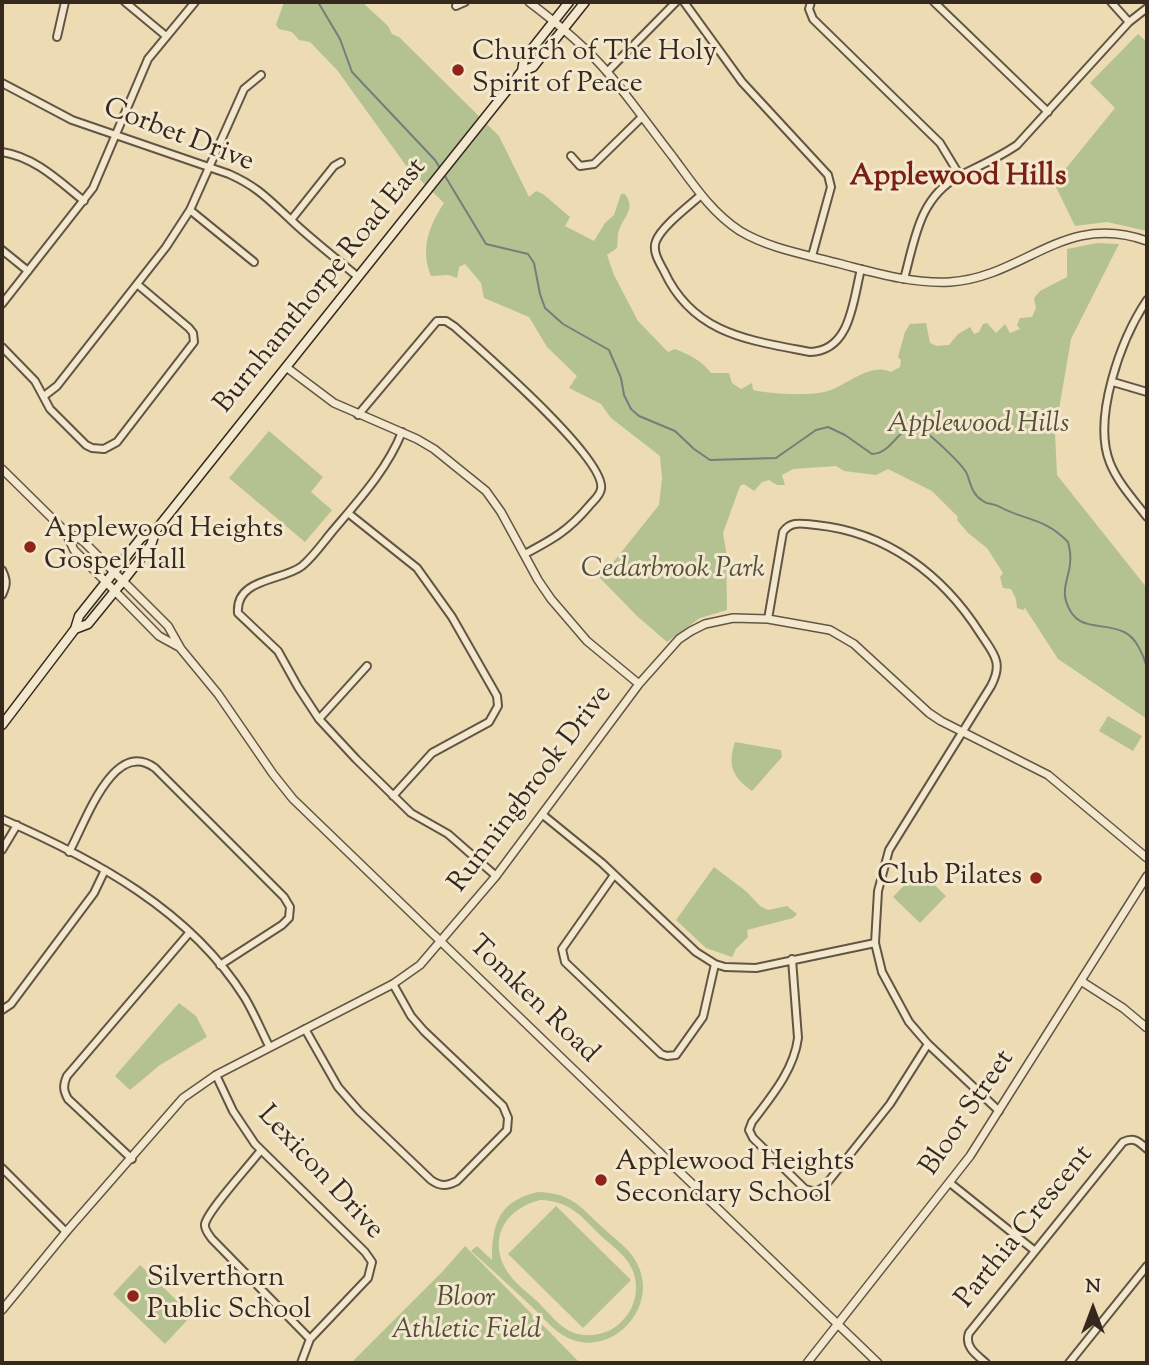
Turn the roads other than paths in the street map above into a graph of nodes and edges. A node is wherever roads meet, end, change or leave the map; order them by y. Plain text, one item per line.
1 (65, 2) edge
2 (125, 2) edge
3 (195, 2) edge
4 (465, 2) edge
5 (529, 2) edge
6 (569, 2) edge
7 (584, 2) edge
8 (677, 2) edge
9 (684, 2) edge
10 (811, 2) edge
11 (934, 2) edge
12 (1111, 2) edge
13 (456, 6) dead end
14 (1147, 8) edge
15 (554, 21) junction
16 (1129, 22) junction
17 (564, 29) junction
18 (166, 36) junction
19 (57, 37) dead end
20 (522, 71) junction
21 (607, 72) junction
22 (261, 75) dead end
23 (2, 83) edge
24 (1048, 112) junction
25 (642, 117) junction
26 (116, 136) junction
27 (2, 152) edge
28 (571, 156) dead end
29 (341, 162) dead end
30 (209, 168) junction
31 (960, 176) junction
32 (701, 195) junction
33 (84, 201) junction
34 (190, 210) junction
35 (291, 220) junction
36 (1147, 241) edge
37 (2, 250) edge
38 (812, 256) junction
39 (254, 262) dead end
40 (861, 268) junction
41 (28, 271) junction
42 (358, 277) junction
43 (904, 279) junction
44 (137, 284) junction
45 (1147, 300) edge
46 (2, 304) edge
47 (2, 346) edge
48 (286, 367) junction
49 (1113, 382) junction
50 (1147, 392) edge
51 (44, 396) junction
52 (358, 415) junction
53 (402, 432) junction
54 (2, 469) edge
55 (348, 513) junction
56 (1147, 517) edge
57 (156, 530) junction
58 (66, 532) junction
59 (525, 554) junction
60 (2, 570) edge
61 (114, 572) junction
62 (123, 581) junction
63 (106, 582) junction
64 (115, 591) junction
65 (2, 595) edge
66 (768, 619) junction
67 (75, 629) junction
68 (181, 649) junction
69 (367, 666) dead end
70 (639, 684) junction
71 (319, 719) junction
72 (2, 725) edge
73 (962, 732) junction
74 (393, 796) junction
75 (543, 815) junction
76 (2, 819) edge
77 (17, 825) junction
78 (2, 850) edge
79 (69, 852) junction
80 (1147, 858) edge
81 (104, 870) junction
82 (614, 875) junction
83 (496, 876) junction
84 (1147, 876) edge
85 (190, 932) junction
86 (440, 941) junction
87 (875, 943) junction
88 (792, 959) junction
89 (715, 964) junction
90 (220, 965) junction
91 (1081, 981) junction
92 (393, 984) junction
93 (2, 1010) edge
94 (1147, 1028) edge
95 (305, 1029) junction
96 (928, 1044) junction
97 (269, 1046) junction
98 (216, 1075) junction
99 (999, 1111) junction
100 (1147, 1149) edge
101 (261, 1150) junction
102 (132, 1159) junction
103 (2, 1168) edge
104 (950, 1182) junction
105 (66, 1232) junction
106 (1035, 1251) junction
107 (1147, 1266) edge
108 (2, 1310) edge
109 (837, 1325) junction
110 (310, 1339) junction
111 (301, 1363) edge
112 (807, 1363) edge
113 (878, 1363) edge
114 (986, 1363) edge
115 (1069, 1363) edge

1 - 19 street
2 - 18 street
3 - 18 street
4 - 13 street
5 - 15 street
6 - 15 main road, Burnhamthorpe Road East
7 - 17 main road, Burnhamthorpe Road East
8 - 21 street
9 - 38 street
10 - 31 street
11 - 24 street
12 - 16 street
14 - 16 street
15 - 17 street
15 - 20 main road, Burnhamthorpe Road East
16 - 24 street
17 - 20 main road, Burnhamthorpe Road East
17 - 21 street
18 - 26 street
20 - 42 main road, Burnhamthorpe Road East
21 - 25 street
22 - 30 street
23 - 26 street, Corbet Drive
24 - 31 street
25 - 28 street
25 - 32 street
26 - 30 street, Corbet Drive
26 - 33 street
27 - 33 street
29 - 35 street
30 - 34 street
30 - 35 street, Corbet Drive
31 - 43 street
32 - 38 street
32 - 40 street
33 - 41 street
34 - 39 street
34 - 44 street
35 - 42 street, Corbet Drive
36 - 43 street
37 - 41 street
38 - 40 street
40 - 43 street
41 - 46 street
42 - 48 main road, Burnhamthorpe Road East
44 - 51 street
44 - 51 street
45 - 49 street
47 - 51 street
48 - 52 street
48 - 57 main road, Burnhamthorpe Road East
49 - 50 street
49 - 56 street
52 - 53 street
52 - 59 street
53 - 55 street
53 - 59 street
54 - 58 street, Tomken Road
55 - 71 street
55 - 74 street
57 - 61 main road, Burnhamthorpe Road East
57 - 62 main road, Burnhamthorpe Road East
58 - 61 street, Tomken Road
58 - 63 street, Tomken Road
59 - 70 street
60 - 65 street
61 - 62 street, Tomken Road
61 - 63 main road, Burnhamthorpe Road East
62 - 64 main road, Burnhamthorpe Road East
62 - 68 street, Tomken Road
63 - 64 street, Tomken Road
63 - 67 main road, Burnhamthorpe Road East
64 - 67 main road, Burnhamthorpe Road East
64 - 68 street, Tomken Road
66 - 70 street, Runningbrook Drive
66 - 73 street, Runningbrook Drive
66 - 73 street
67 - 72 main road, Burnhamthorpe Road East
68 - 86 street, Tomken Road
69 - 71 street
70 - 75 street, Runningbrook Drive
71 - 74 street
73 - 80 street, Runningbrook Drive
73 - 87 street
74 - 83 street
75 - 82 street
75 - 83 street, Runningbrook Drive
76 - 77 street
77 - 78 street
77 - 79 street
79 - 81 street
79 - 90 street
81 - 85 street
81 - 93 street
82 - 89 street
82 - 89 street
83 - 86 street, Runningbrook Drive
84 - 91 street, Bloor Street
85 - 90 street
85 - 102 street
86 - 92 street, Runningbrook Drive
86 - 109 street, Tomken Road
87 - 88 street
87 - 96 street
88 - 89 street
88 - 96 street
90 - 97 street
91 - 94 street
91 - 99 street, Bloor Street
92 - 95 street, Runningbrook Drive
92 - 95 street
95 - 97 street, Runningbrook Drive
96 - 99 street
97 - 98 street, Runningbrook Drive
98 - 101 street, Lexicon Drive
98 - 102 street, Runningbrook Drive
99 - 104 street, Bloor Street
100 - 106 street, Parthia Crescent
101 - 110 street
101 - 110 street, Lexicon Drive
102 - 105 street, Runningbrook Drive
103 - 105 street
104 - 106 street
104 - 109 street, Bloor Street
105 - 108 street, Runningbrook Drive
106 - 114 street, Parthia Crescent
107 - 115 street
109 - 112 street, Bloor Street
109 - 113 street, Tomken Road
110 - 111 street, Lexicon Drive

